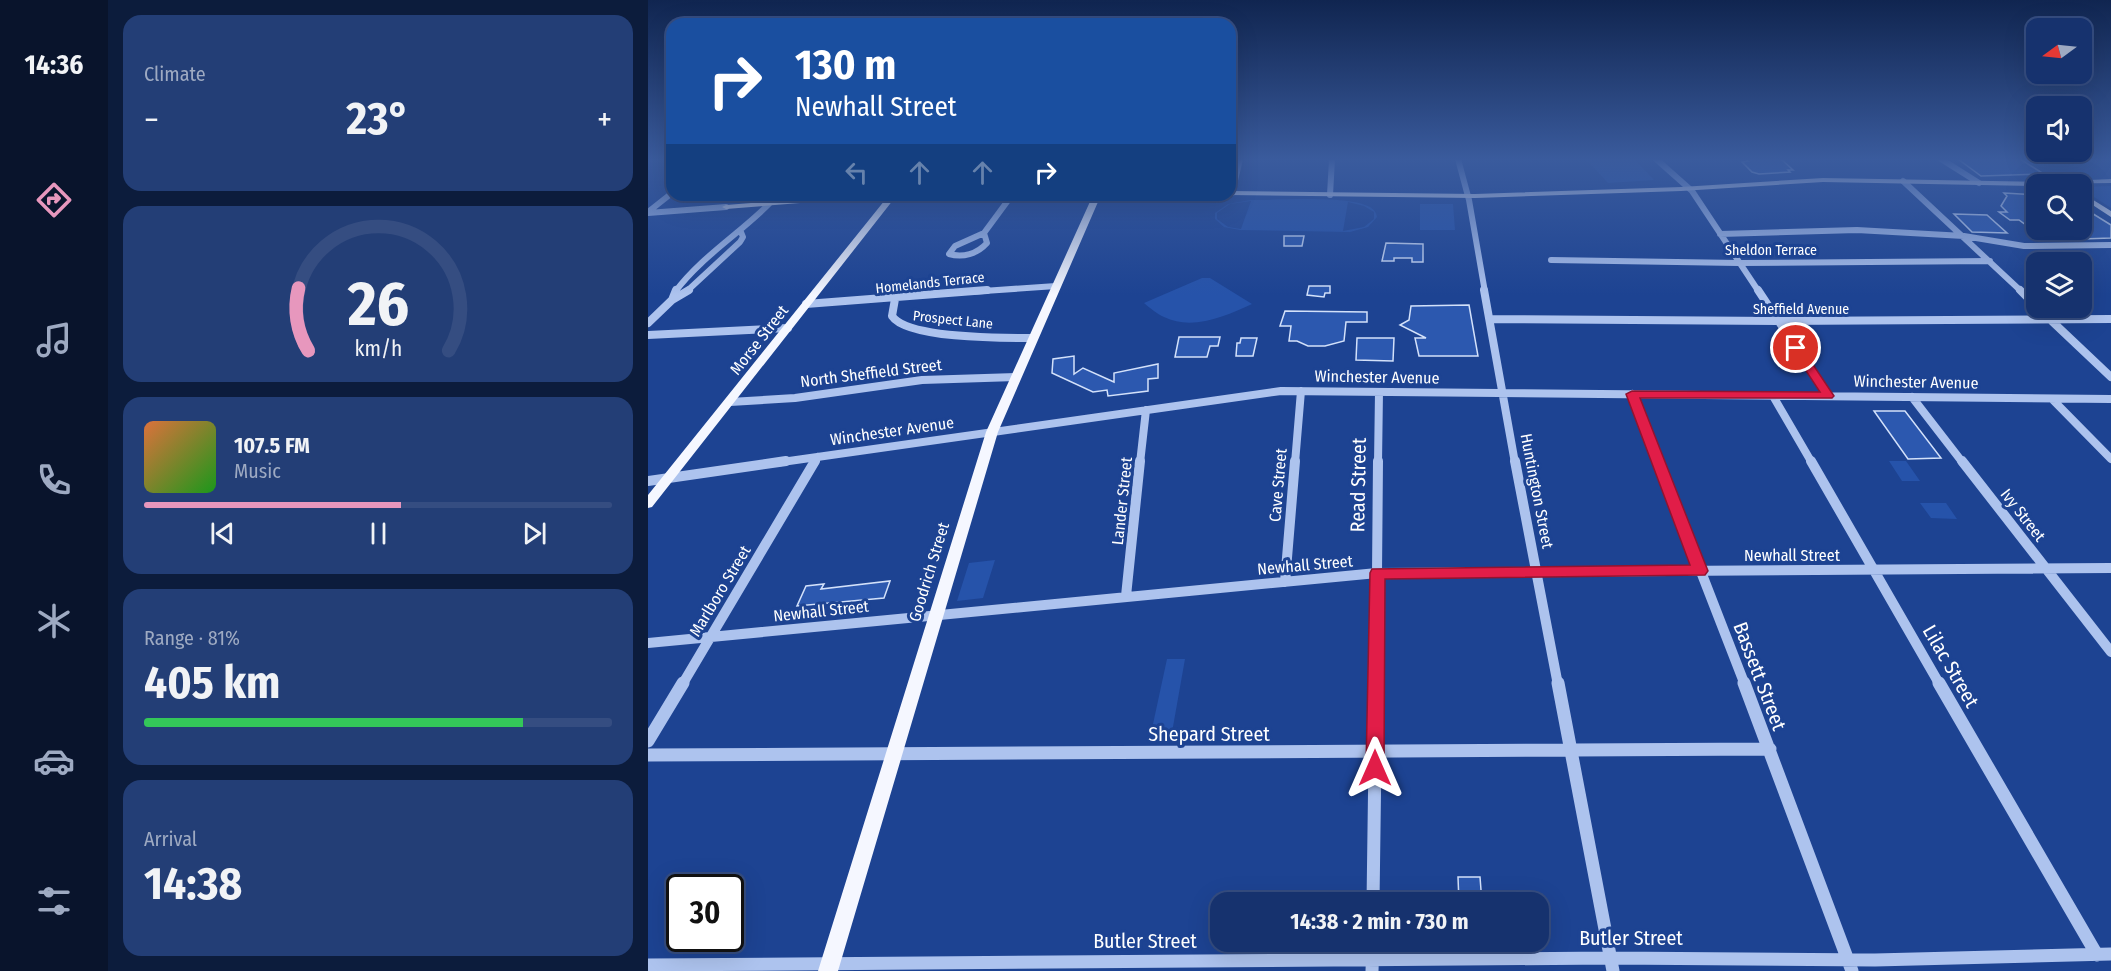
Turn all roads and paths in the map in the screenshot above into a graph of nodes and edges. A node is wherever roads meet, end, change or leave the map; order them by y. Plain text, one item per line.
1 (729, 204) edge
2 (765, 204) edge
3 (769, 204) edge
4 (886, 204) edge
5 (1005, 204) edge
6 (1093, 204) edge
7 (1470, 204) edge
8 (1699, 204) edge
9 (1929, 204) edge
10 (2096, 204) edge
11 (726, 207) junction
12 (648, 213) edge
13 (2111, 214) edge
14 (984, 233) junction
15 (1720, 234) junction
16 (1964, 236) junction
17 (2111, 245) edge
18 (1551, 260) dead end
19 (1990, 261) junction
20 (1739, 263) junction
21 (1056, 286) junction
22 (2026, 296) edge
23 (895, 299) junction
24 (806, 304) junction
25 (1491, 318) junction
26 (2050, 319) junction
27 (2111, 319) edge
28 (1778, 321) junction
29 (648, 323) edge
30 (788, 328) junction
31 (648, 335) edge
32 (1033, 338) junction
33 (1016, 376) junction
34 (2111, 377) edge
35 (1301, 391) junction
36 (1379, 392) junction
37 (1503, 393) junction
38 (1632, 394) junction
39 (1773, 396) junction
40 (1828, 396) junction
41 (1912, 397) junction
42 (2052, 399) junction
43 (2111, 399) edge
44 (729, 402) junction
45 (1146, 410) junction
46 (992, 432) junction
47 (818, 457) junction
48 (2111, 459) edge
49 (669, 478) junction
50 (648, 481) edge
51 (648, 504) edge
52 (2046, 568) junction
53 (2111, 568) edge
54 (1875, 569) junction
55 (1700, 571) junction
56 (1536, 572) junction
57 (1377, 573) junction
58 (1285, 582) junction
59 (1126, 596) junction
60 (936, 615) junction
61 (709, 637) junction
62 (648, 643) edge
63 (2111, 652) edge
64 (648, 741) edge
65 (1770, 749) junction
66 (1570, 751) junction
67 (1375, 753) junction
68 (648, 755) edge
69 (894, 755) junction
70 (1373, 892) edge
71 (2104, 954) edge
72 (648, 965) edge
73 (1612, 965) edge
74 (1850, 965) edge
75 (1372, 966) edge
76 (829, 967) edge

1 - 11 main road
2 - 11 main road
3 - 29 street
4 - 24 main road, Morse Street
5 - 14 street
6 - 21 main road, Goodrich Street
7 - 25 street, Huntington Street
8 - 15 street
9 - 16 street
10 - 13 main road
11 - 12 street
14 - 14 street
15 - 16 street
15 - 20 street
16 - 17 street
16 - 19 street
18 - 20 street, Sheldon Terrace
19 - 20 street, Sheldon Terrace
19 - 22 street
20 - 28 street
21 - 23 street, Homelands Terrace
21 - 32 main road, Goodrich Street
23 - 24 street, Homelands Terrace
23 - 32 street, Prospect Lane
24 - 30 main road, Morse Street
25 - 28 street, Sheffield Avenue
25 - 37 street, Huntington Street
26 - 27 street, Sheffield Avenue
26 - 28 street, Sheffield Avenue
26 - 34 street
28 - 40 street
30 - 31 street
30 - 44 main road, Morse Street
32 - 33 main road, Goodrich Street
33 - 44 street, North Sheffield Street
33 - 46 main road, Goodrich Street
35 - 36 street, Winchester Avenue
35 - 45 street, Winchester Avenue
35 - 58 street, Cave Street
36 - 37 street, Winchester Avenue
36 - 57 street, Read Street
37 - 38 street, Winchester Avenue
37 - 56 street, Huntington Street
38 - 39 street, Winchester Avenue
38 - 55 street, Bassett Street
39 - 40 street, Winchester Avenue
39 - 54 street, Lilac Street
40 - 41 street, Winchester Avenue
41 - 42 street, Winchester Avenue
41 - 52 street, Ivy Street
42 - 43 street, Winchester Avenue
42 - 48 street
44 - 49 main road, Morse Street
45 - 46 street, Winchester Avenue
45 - 59 street, Lander Street
46 - 47 street, Winchester Avenue
46 - 60 main road, Goodrich Street
47 - 49 street, Winchester Avenue
47 - 61 street, Marlboro Street
49 - 50 street, Winchester Avenue
49 - 51 main road, Morse Street
52 - 53 street, Newhall Street
52 - 54 street, Newhall Street
52 - 63 street, Ivy Street
54 - 55 street, Newhall Street
54 - 71 street, Lilac Street
55 - 56 street, Newhall Street
55 - 65 street, Bassett Street
56 - 57 street, Newhall Street
56 - 66 street, Huntington Street
57 - 58 street, Newhall Street
57 - 67 street, Read Street
58 - 59 street, Newhall Street
59 - 60 street, Newhall Street
60 - 61 street, Newhall Street
60 - 69 main road, Goodrich Street
61 - 62 street, Newhall Street
61 - 64 street, Marlboro Street
65 - 66 street, Shepard Street
65 - 74 street, Bassett Street
66 - 67 street, Shepard Street
66 - 73 street, Huntington Street
67 - 69 street, Shepard Street
67 - 70 street, Read Street
68 - 69 street, Shepard Street
69 - 76 main road, Goodrich Street
71 - 74 street, Butler Street
72 - 76 street, Butler Street
73 - 74 street, Butler Street
73 - 75 street, Butler Street
75 - 76 street, Butler Street

